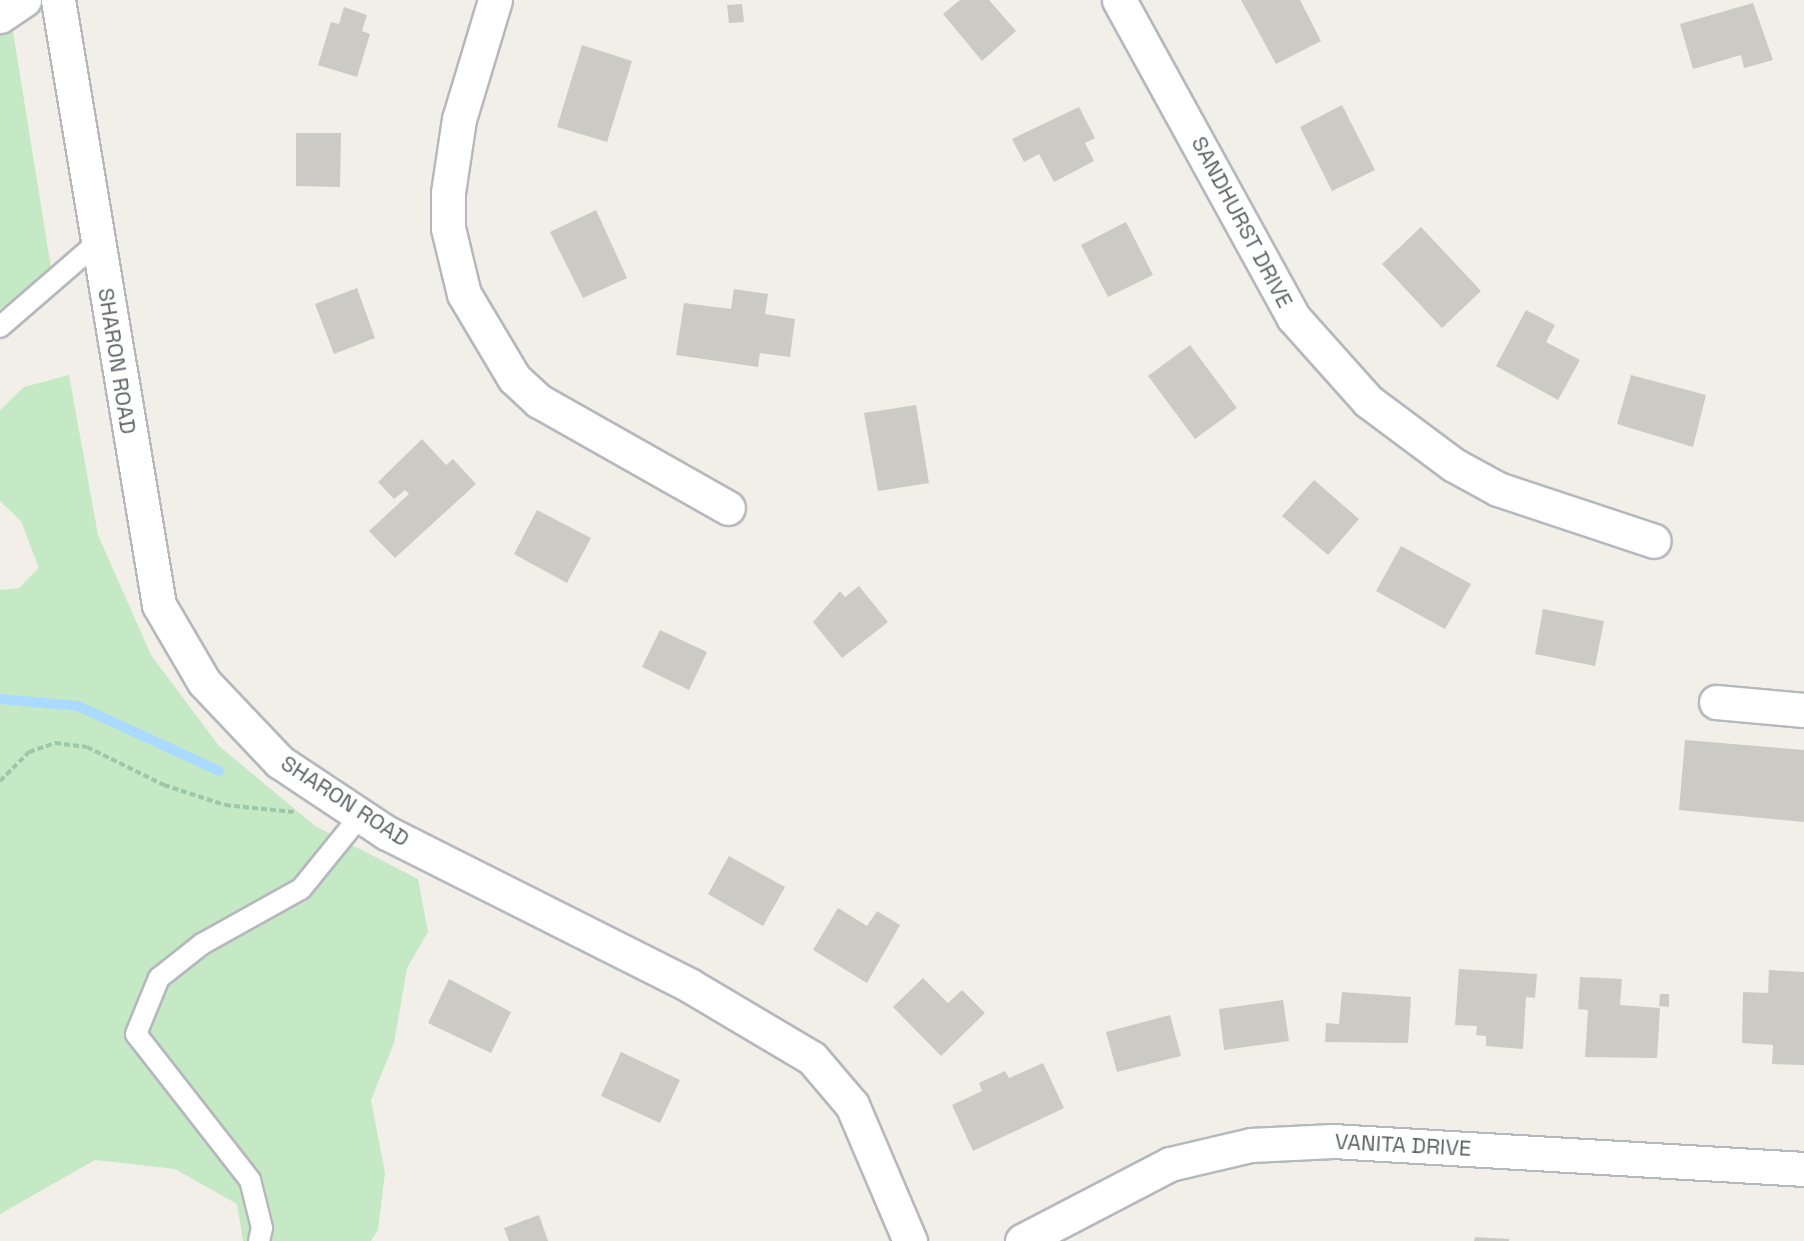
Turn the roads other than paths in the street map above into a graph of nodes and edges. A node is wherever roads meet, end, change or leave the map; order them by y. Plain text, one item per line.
1 (24, 0) edge
2 (58, 0) edge
3 (495, 0) edge
4 (1119, 0) edge
5 (0, 16) edge
6 (97, 243) junction
7 (0, 327) edge
8 (728, 508) dead end
9 (1654, 541) dead end
10 (1716, 702) dead end
11 (1804, 710) edge
12 (361, 815) junction
13 (1804, 1169) edge
14 (259, 1241) edge
15 (910, 1241) edge
16 (1022, 1241) edge

1 - 5 street
2 - 6 street, SHARON ROAD
3 - 8 street
4 - 9 street, SANDHURST DRIVE
6 - 7 lane
6 - 12 street, SHARON ROAD
10 - 11 street
12 - 14 lane
12 - 15 street, SHARON ROAD
13 - 16 street, VANITA DRIVE

